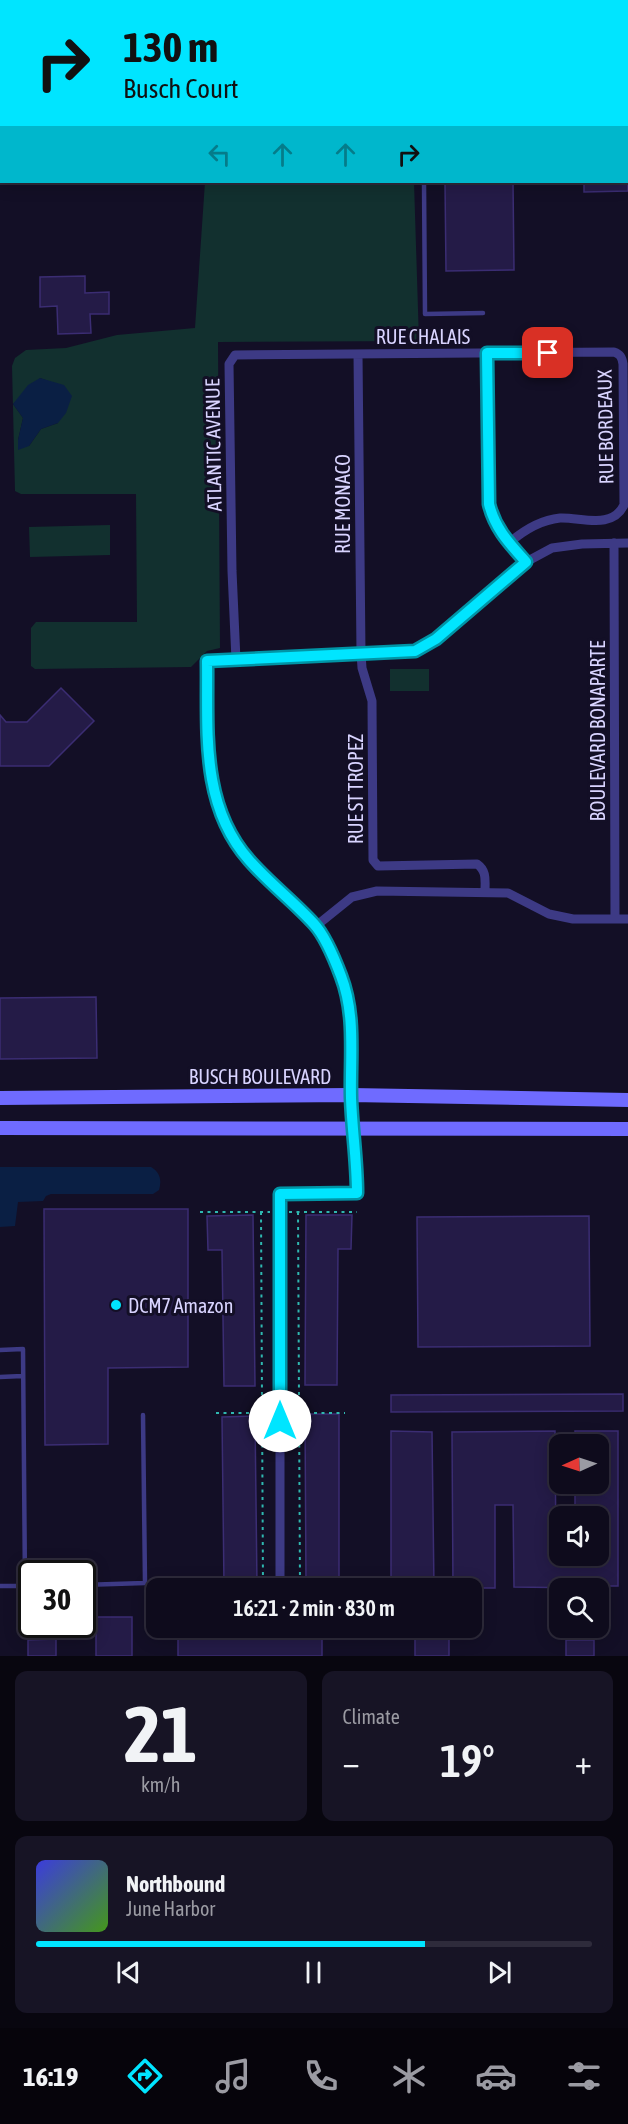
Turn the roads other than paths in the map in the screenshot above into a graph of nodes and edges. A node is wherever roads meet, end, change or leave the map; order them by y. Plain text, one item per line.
1 (424, 183) edge
2 (483, 313) dead end
3 (487, 353) junction
4 (358, 354) junction
5 (509, 543) junction
6 (614, 543) junction
7 (628, 543) edge
8 (526, 562) junction
9 (361, 653) junction
10 (236, 660) junction
11 (485, 891) junction
12 (615, 919) junction
13 (628, 919) edge
14 (316, 926) junction
15 (351, 1095) junction
16 (0, 1098) edge
17 (628, 1100) edge
18 (0, 1128) edge
19 (628, 1129) edge
20 (352, 1130) junction
21 (0, 1350) edge
22 (22, 1376) junction
23 (0, 1377) edge
24 (143, 1415) dead end
25 (25, 1560) edge
26 (280, 1578) edge
27 (96, 1585) edge
28 (0, 1586) edge
29 (18, 1586) edge

1 - 2 lane
3 - 4 street, RUE CHALAIS
3 - 5 street
3 - 5 street, RUE BORDEAUX
4 - 9 street, RUE MONACO
4 - 10 street, ATLANTIC AVENUE
5 - 8 street
6 - 7 street
6 - 8 street
6 - 12 street, BOULEVARD BONAPARTE
8 - 9 street
9 - 10 street
9 - 11 street, RUE ST TROPEZ
10 - 14 street
11 - 12 street
11 - 14 street
12 - 13 street
14 - 15 street
15 - 16 main road, BUSCH BOULEVARD
15 - 17 main road, BUSCH BOULEVARD
15 - 20 street
18 - 20 main road
19 - 20 main road
20 - 26 street
21 - 22 lane
22 - 23 lane
22 - 25 lane
24 - 27 lane
28 - 29 lane

